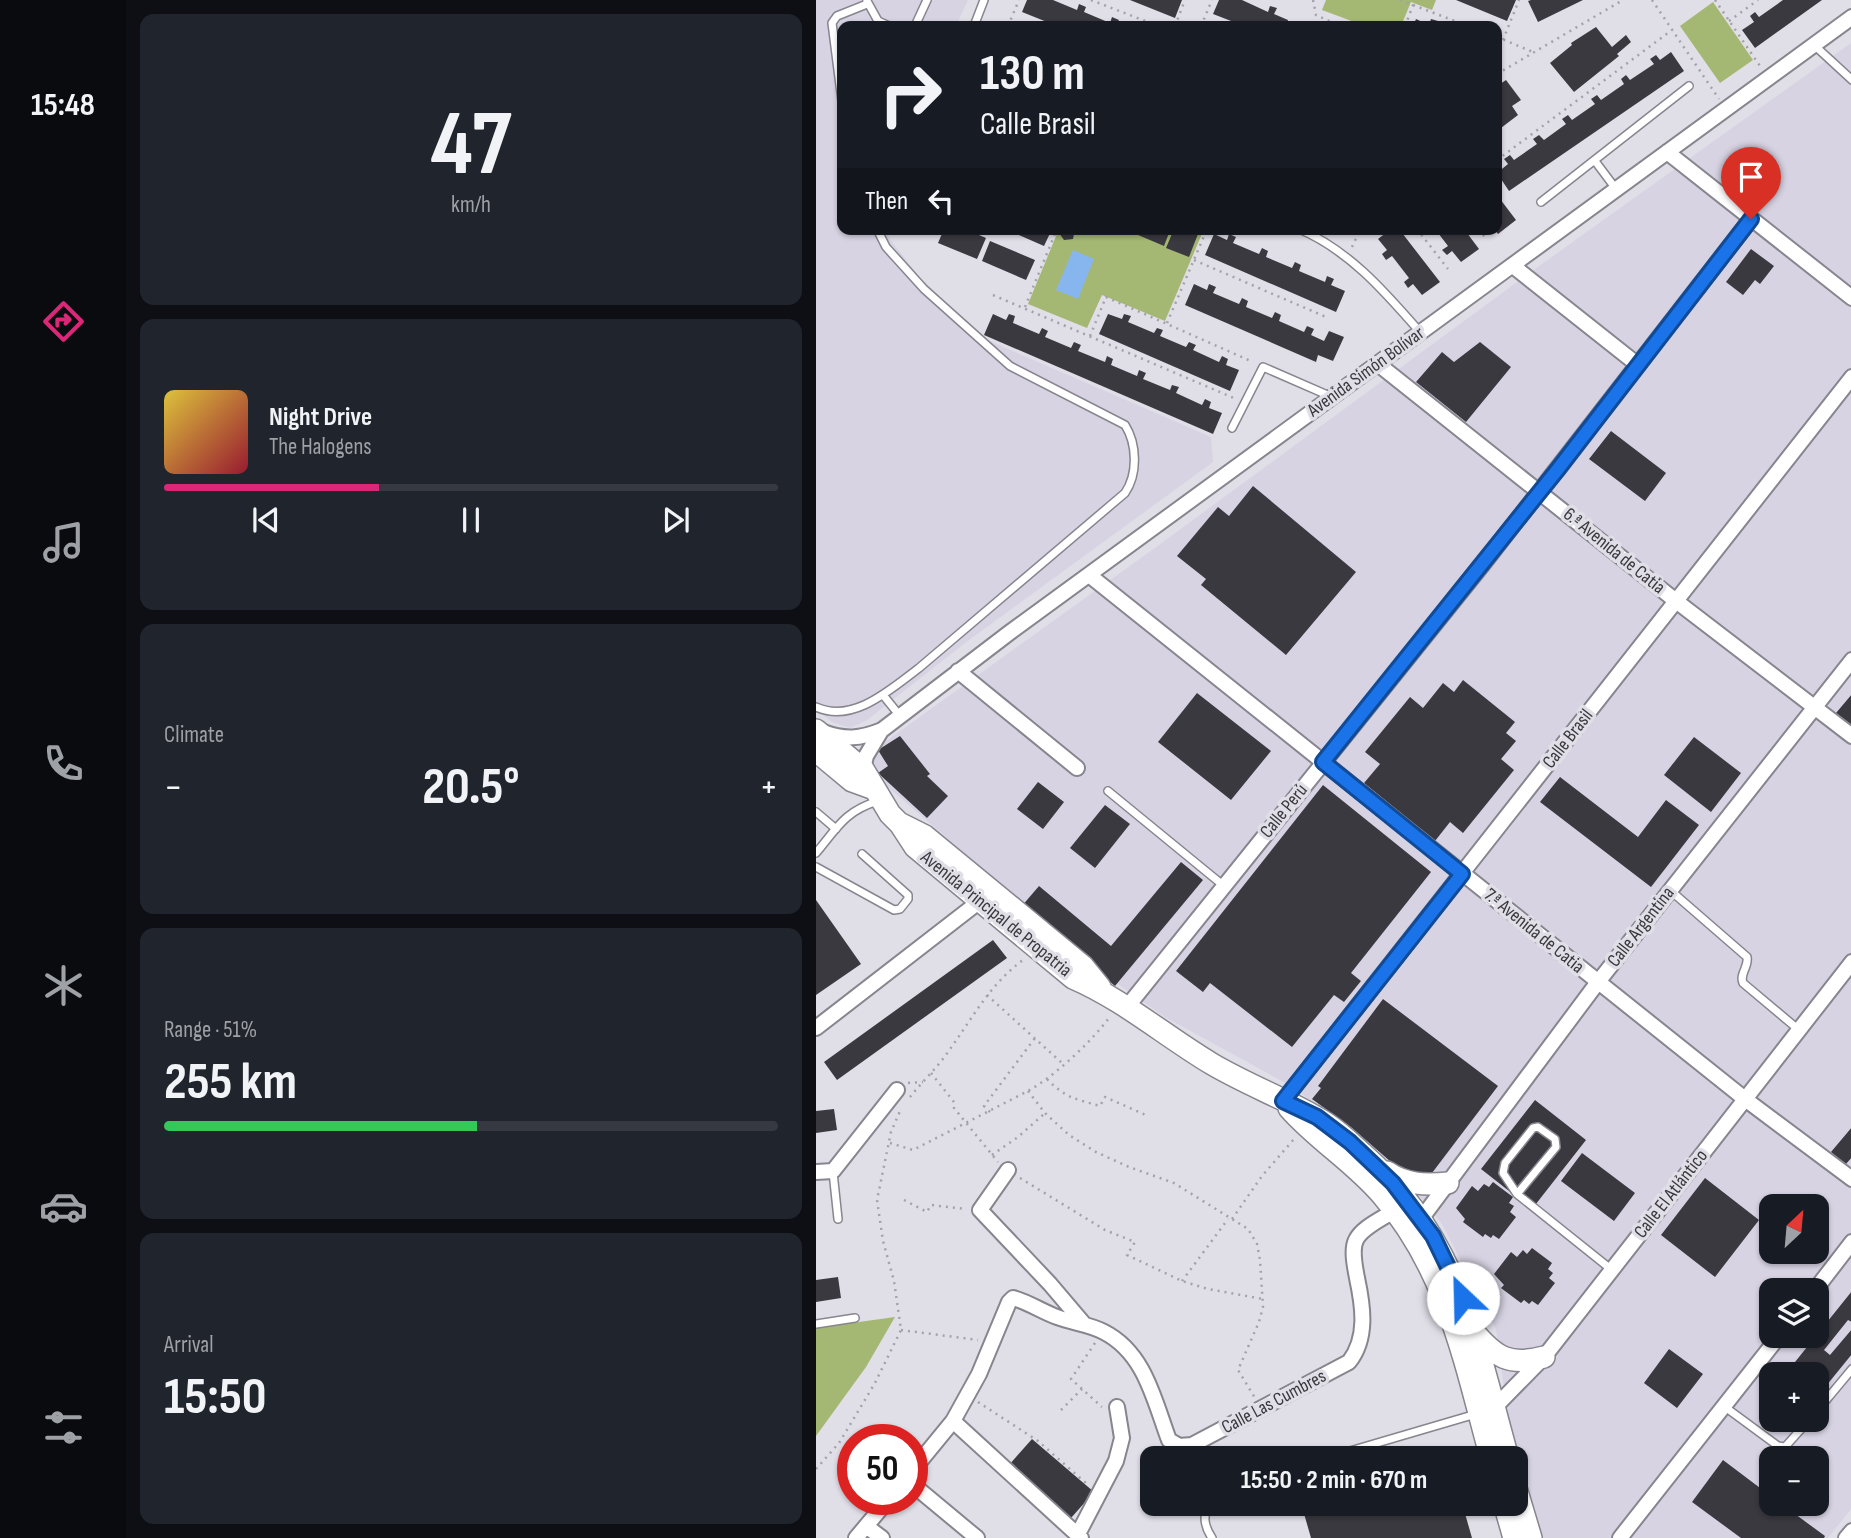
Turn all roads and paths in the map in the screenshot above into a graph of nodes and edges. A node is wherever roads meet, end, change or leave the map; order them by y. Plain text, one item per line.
1 (927, 0) edge
2 (984, 0) edge
3 (1019, 0) edge
4 (1091, 0) edge
5 (1185, 0) edge
6 (1212, 0) edge
7 (1313, 0) edge
8 (1400, 0) edge
9 (1415, 0) edge
10 (1519, 0) edge
11 (1623, 0) edge
12 (1652, 0) edge
13 (1715, 0) edge
14 (1758, 0) edge
15 (867, 2) edge
16 (1413, 5) junction
17 (1851, 17) edge
18 (878, 21) edge
19 (917, 21) edge
20 (976, 21) edge
21 (1010, 21) edge
22 (1145, 21) edge
23 (1177, 21) edge
24 (1204, 21) edge
25 (1329, 21) edge
26 (1407, 21) edge
27 (1455, 21) edge
28 (1729, 21) junction
29 (1672, 30) junction
30 (1503, 40) joint
31 (1814, 44) junction
32 (1534, 52) junction
33 (837, 62) edge
34 (1502, 71) edge
35 (1768, 78) junction
36 (1851, 80) edge
37 (1689, 86) dead end
38 (1725, 109) junction
39 (1666, 152) junction
40 (1502, 156) edge
41 (1595, 161) junction
42 (1616, 189) junction
43 (1541, 202) dead end
44 (1751, 219) junction
45 (881, 235) edge
46 (1055, 235) edge
47 (1204, 235) edge
48 (1315, 235) edge
49 (1358, 235) edge
50 (1422, 235) edge
51 (1483, 235) edge
52 (1487, 240) dead end
53 (1347, 256) junction
54 (1194, 260) junction
55 (1513, 266) junction
56 (1448, 269) dead end
57 (993, 295) dead end
58 (1851, 298) edge
59 (1025, 308) junction
60 (1326, 317) dead end
61 (1167, 323) junction
62 (1421, 332) junction
63 (1090, 336) junction
64 (1378, 363) junction
65 (1638, 365) junction
66 (1263, 368) junction
67 (1851, 377) edge
68 (1333, 397) junction
69 (1244, 403) junction
70 (1232, 428) dead end
71 (1540, 492) junction
72 (1088, 575) junction
73 (1676, 601) junction
74 (1851, 660) edge
75 (958, 671) junction
76 (883, 695) junction
77 (816, 707) edge
78 (1814, 707) junction
79 (900, 716) junction
80 (816, 729) edge
81 (882, 730) junction
82 (1851, 736) edge
83 (816, 751) edge
84 (1323, 762) junction
85 (1077, 768) dead end
86 (863, 769) junction
87 (1108, 791) dead end
88 (878, 795) junction
89 (816, 812) edge
90 (900, 824) junction
91 (836, 828) junction
92 (816, 853) edge
93 (862, 854) dead end
94 (816, 867) edge
95 (1462, 874) junction
96 (1225, 886) junction
97 (1670, 890) junction
98 (980, 901) junction
99 (1038, 949) junction
100 (1851, 962) edge
101 (1598, 982) junction
102 (987, 995) junction
103 (1117, 1000) junction
104 (816, 1028) edge
105 (1799, 1030) junction
106 (1035, 1038) junction
107 (1063, 1064) junction
108 (931, 1073) junction
109 (1047, 1079) junction
110 (897, 1090) dead end
111 (1028, 1091) junction
112 (1745, 1099) junction
113 (1283, 1101) junction
114 (990, 1112) junction
115 (1045, 1113) junction
116 (1148, 1116) dead end
117 (969, 1124) junction
118 (1308, 1130) junction
119 (890, 1143) junction
120 (992, 1155) junction
121 (1374, 1163) junction
122 (1008, 1170) junction
123 (832, 1171) junction
124 (816, 1172) edge
125 (1851, 1179) edge
126 (1448, 1183) junction
127 (1517, 1194) junction
128 (904, 1200) dead end
129 (980, 1210) junction
130 (839, 1219) dead end
131 (1231, 1219) junction
132 (1408, 1219) junction
133 (1851, 1242) edge
134 (1612, 1270) junction
135 (1824, 1278) edge
136 (1182, 1281) junction
137 (1263, 1299) junction
138 (1457, 1307) junction
139 (855, 1318) dead end
140 (816, 1324) edge
141 (1084, 1324) junction
142 (901, 1330) junction
143 (1473, 1330) junction
144 (1103, 1331) junction
145 (993, 1342) junction
146 (1770, 1348) edge
147 (1544, 1357) junction
148 (1851, 1369) edge
149 (1083, 1389) junction
150 (966, 1395) junction
151 (1829, 1396) edge
152 (1117, 1407) dead end
153 (1725, 1407) junction
154 (1261, 1408) junction
155 (1061, 1410) dead end
156 (1486, 1411) junction
157 (953, 1421) junction
158 (1120, 1423) junction
159 (1798, 1432) edge
160 (1367, 1446) edge
161 (1490, 1446) edge
162 (1502, 1446) edge
163 (928, 1451) edge
164 (816, 1469) edge
165 (1099, 1494) junction
166 (928, 1497) edge
167 (875, 1515) edge
168 (1205, 1516) edge
169 (1508, 1516) edge
170 (1524, 1516) edge
171 (866, 1526) junction
172 (1851, 1531) edge
173 (1079, 1536) edge
174 (856, 1538) edge
175 (882, 1538) edge
176 (978, 1538) edge
177 (1212, 1538) edge
178 (1514, 1538) edge
179 (1531, 1538) edge
180 (1620, 1538) edge
181 (1846, 1538) edge

1 - 19 lane
2 - 20 lane
3 - 21 path
4 - 22 path
5 - 23 path
6 - 24 path
7 - 25 path
8 - 16 path
9 - 16 path
10 - 30 path
11 - 32 path
12 - 29 path
13 - 28 path
14 - 28 path
15 - 18 lane
15 - 33 lane
16 - 26 path
16 - 27 path
17 - 31 street, Avenida Simón Bolívar
28 - 35 path
29 - 38 path
29 - 40 path
30 - 32 path
31 - 35 street, Avenida Simón Bolívar
31 - 36 lane
32 - 34 path
35 - 38 street, Avenida Simón Bolívar
37 - 41 lane
38 - 39 street, Avenida Simón Bolívar
39 - 42 street, Avenida Simón Bolívar
39 - 44 street
41 - 42 lane
41 - 43 lane
42 - 55 street, Avenida Simón Bolívar
44 - 58 street
44 - 65 street, Calle Perú
45 - 76 lane
46 - 59 path
47 - 54 path
48 - 53 lane
49 - 53 path
50 - 56 path
51 - 52 path
53 - 62 lane
54 - 60 path
54 - 61 path
55 - 62 street, Avenida Simón Bolívar
55 - 65 street
57 - 59 path
59 - 63 path
61 - 63 path
61 - 66 path
62 - 64 street, Avenida Simón Bolívar
63 - 69 path
64 - 68 street, Avenida Simón Bolívar
64 - 71 street, 6.ª Avenida de Catia
65 - 71 street, Calle Perú
66 - 68 lane
66 - 69 lane
67 - 73 street, Calle Brasil
68 - 72 street, Avenida Simón Bolívar
69 - 70 lane
71 - 73 street, 6.ª Avenida de Catia
71 - 84 street, Calle Perú
72 - 75 street, Avenida Simón Bolívar
72 - 84 street, 7.ª Avenida de Catia
73 - 78 street, 6.ª Avenida de Catia
73 - 95 street, Calle Brasil
74 - 78 street, Calle Argentina
75 - 79 street, Avenida Simón Bolívar
75 - 85 street
76 - 77 lane
76 - 79 lane
78 - 82 street, 6.ª Avenida de Catia
78 - 97 street, Calle Argentina
79 - 81 street, Avenida Simón Bolívar
80 - 81 street, Avenida Simón Bolívar
80 - 86 main road, Avenida Principal de Propatria
81 - 86 street, Avenida Simón Bolívar
83 - 88 main road, Avenida Principal de Propatria
84 - 95 street, 7.ª Avenida de Catia
84 - 96 street, Calle Perú
86 - 88 main road, Avenida Principal de Propatria
87 - 96 lane
88 - 90 main road, Avenida Principal de Propatria
88 - 91 lane
89 - 91 lane
90 - 98 main road, Avenida Principal de Propatria
90 - 103 main road, Avenida Principal de Propatria
91 - 92 lane
93 - 94 lane
95 - 101 street, 7.ª Avenida de Catia
95 - 113 street, Calle Brasil
96 - 103 street, Calle Perú
97 - 101 street, Calle Argentina
97 - 105 lane
98 - 99 main road, Avenida Principal de Propatria
98 - 104 street
99 - 102 path
99 - 103 main road, Avenida Principal de Propatria
100 - 105 street, Calle El Atlántico
101 - 112 street, 7.ª Avenida de Catia
101 - 126 street, Calle Argentina
102 - 106 path
102 - 108 path
103 - 107 path
103 - 113 main road, Avenida Principal de Propatria
105 - 112 street, Calle El Atlántico
106 - 107 path
106 - 114 path
107 - 109 path
108 - 117 path
108 - 119 path
109 - 111 path
109 - 116 path
110 - 123 street
111 - 114 path
111 - 115 path
112 - 125 street, 7.ª Avenida de Catia
112 - 134 street, Calle El Atlántico
113 - 118 main road, Avenida Principal de Propatria
113 - 121 main road, Avenida Principal de Propatria
114 - 117 path
115 - 120 path
115 - 131 path
117 - 119 path
117 - 120 path
118 - 131 path
118 - 132 main road, Avenida Principal de Propatria
119 - 142 path
120 - 122 path
121 - 126 main road
121 - 132 main road, Avenida Principal de Propatria
122 - 129 street
122 - 136 path
123 - 124 street
123 - 130 lane
126 - 132 street, Calle Argentina
127 - 127 lane
127 - 134 lane
128 - 129 path
129 - 141 street, Calle Las Cumbres
131 - 136 path
131 - 137 path
132 - 138 main road, Avenida Principal de Propatria
132 - 154 street, Calle Las Cumbres
133 - 135 street
134 - 147 street, Calle El Atlántico
136 - 137 path
137 - 154 path
138 - 143 main road, Avenida Principal de Propatria
138 - 156 main road, Avenida Principal de Propatria
139 - 140 lane
141 - 144 street, Calle Las Cumbres
141 - 145 street
142 - 145 path
142 - 164 path
143 - 147 main road
143 - 156 main road, Avenida Principal de Propatria
144 - 149 path
144 - 154 street, Calle Las Cumbres
145 - 150 street
146 - 153 street
147 - 156 street, Calle El Atlántico
148 - 151 lane
149 - 155 path
149 - 158 path
150 - 157 street
150 - 165 path
152 - 158 street
153 - 159 lane
153 - 180 street
156 - 160 lane
156 - 161 main road, Avenida Principal de Propatria
156 - 162 main road, Avenida Principal de Propatria
157 - 163 street
157 - 173 street
158 - 165 street
165 - 173 street
166 - 176 street
167 - 171 street
168 - 177 lane
169 - 178 main road
170 - 179 main road
171 - 174 street
171 - 175 street
172 - 181 street

